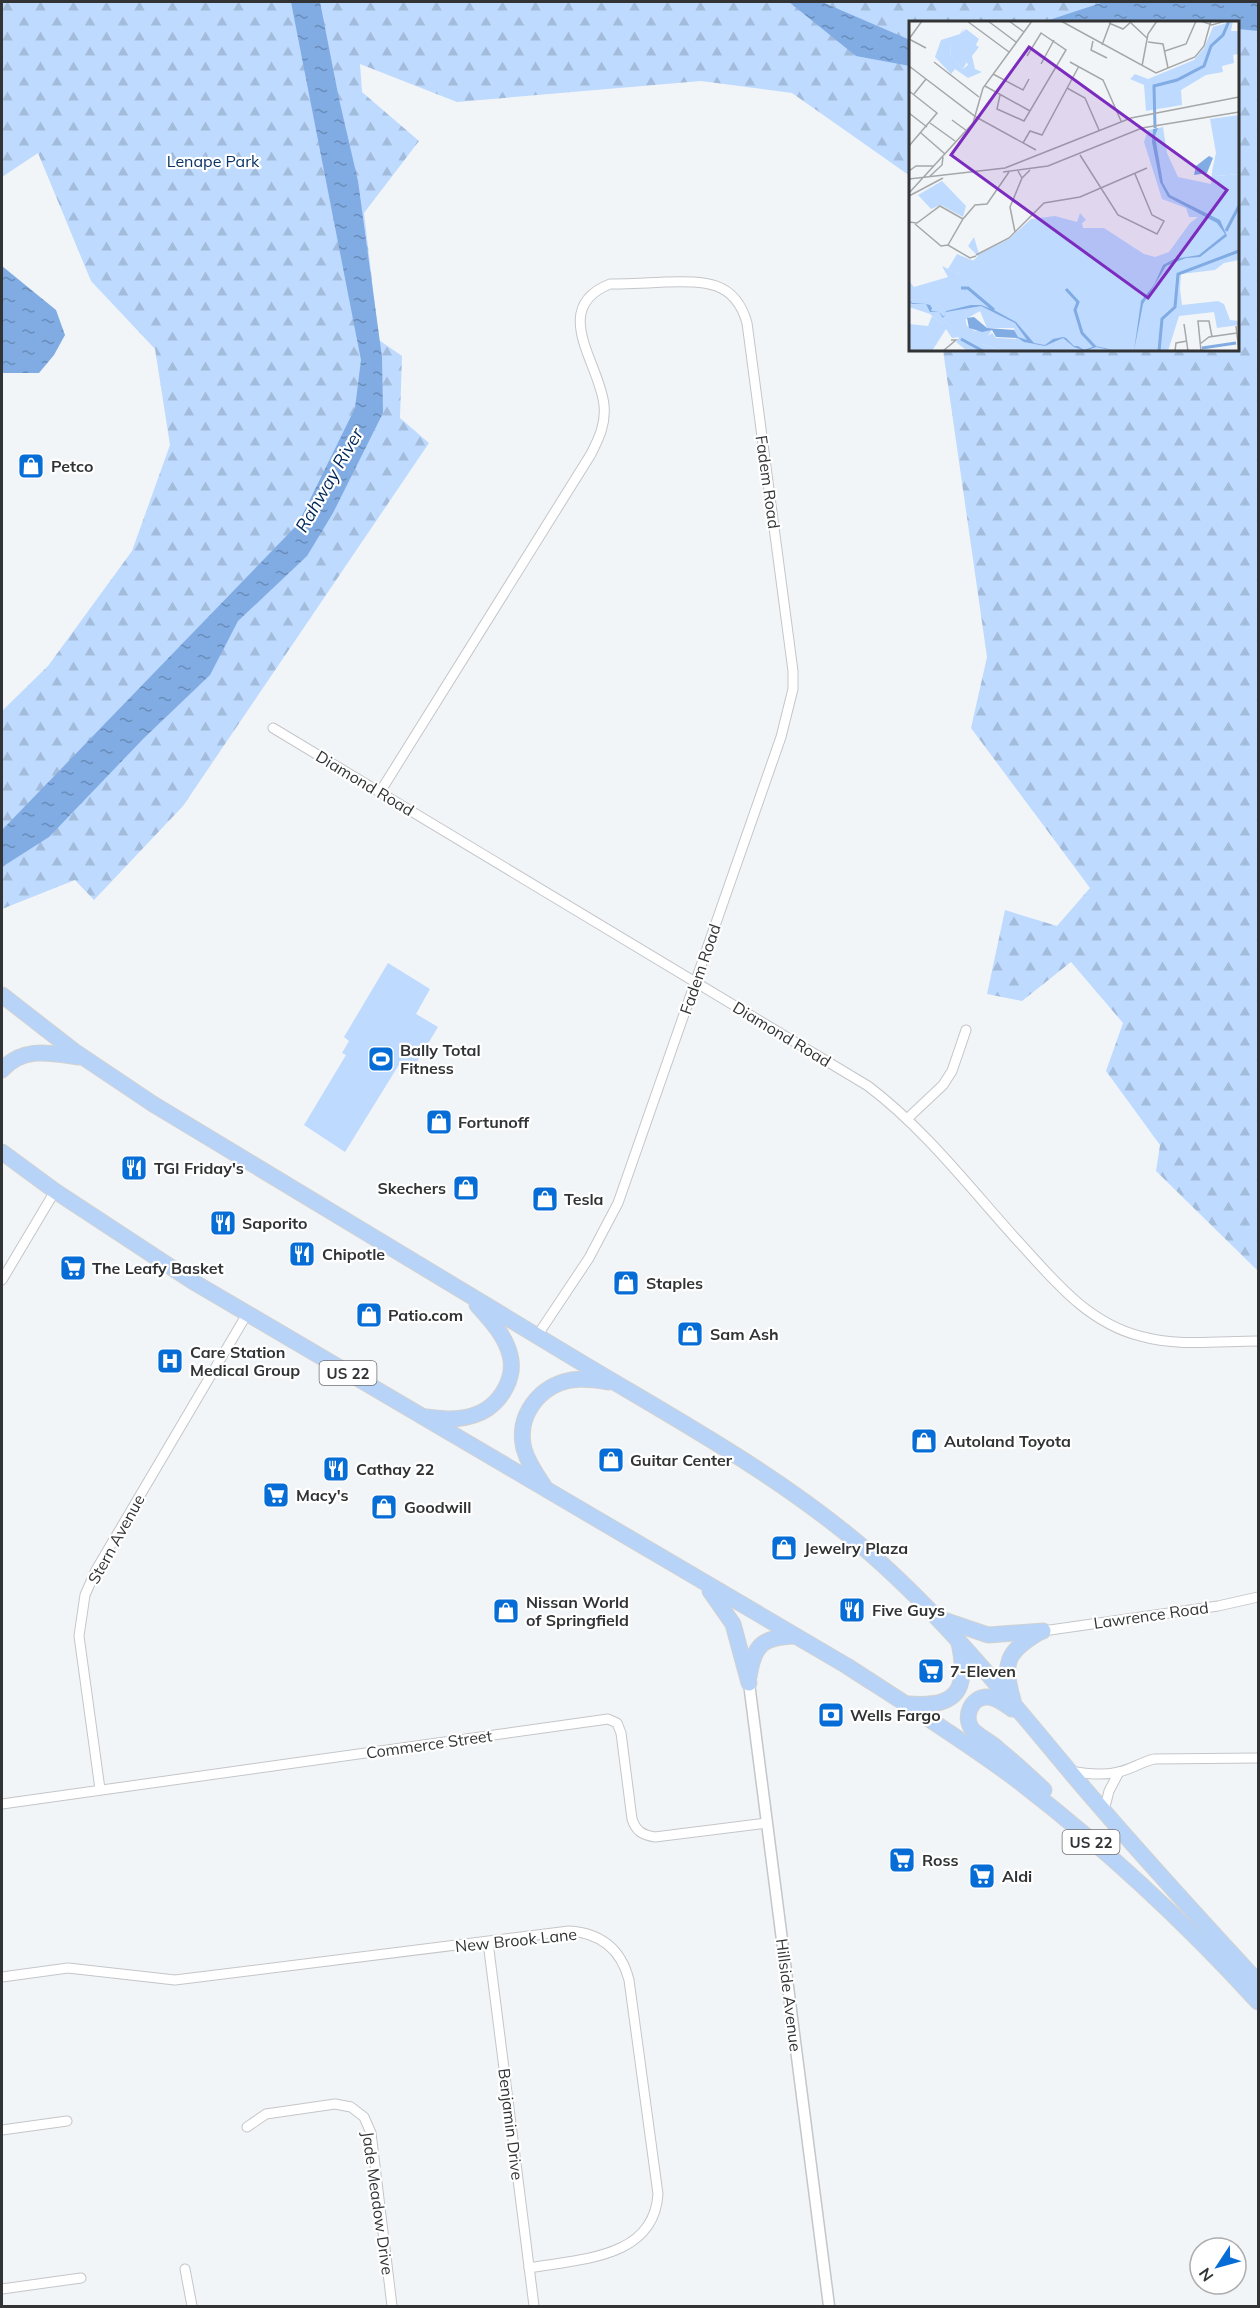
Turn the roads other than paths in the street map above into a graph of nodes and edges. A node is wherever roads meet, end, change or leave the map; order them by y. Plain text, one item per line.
1 (273, 728) dead end
2 (380, 792) junction
3 (696, 982) junction
4 (2, 995) edge
5 (966, 1030) dead end
6 (82, 1057) junction
7 (2, 1070) edge
8 (907, 1119) junction
9 (3, 1152) edge
10 (56, 1191) junction
11 (2, 1280) edge
12 (466, 1294) junction
13 (247, 1314) junction
14 (537, 1336) junction
15 (1258, 1341) edge
16 (615, 1383) junction
17 (420, 1416) junction
18 (548, 1491) junction
19 (702, 1582) junction
20 (1258, 1598) edge
21 (935, 1616) junction
22 (1043, 1631) junction
23 (795, 1636) junction
24 (959, 1642) junction
25 (749, 1683) junction
26 (906, 1703) junction
27 (1019, 1711) junction
28 (1258, 1758) edge
29 (1070, 1771) junction
30 (1119, 1772) junction
31 (100, 1789) junction
32 (2, 1804) edge
33 (1104, 1811) junction
34 (767, 1823) junction
35 (1085, 1836) junction
36 (488, 1942) junction
37 (2, 1977) edge
38 (1258, 1982) edge
39 (1258, 2002) edge
40 (68, 2121) dead end
41 (247, 2127) dead end
42 (2, 2130) edge
43 (529, 2268) junction
44 (185, 2269) dead end
45 (81, 2278) dead end
46 (2, 2289) edge
47 (192, 2307) edge
48 (392, 2307) edge
49 (534, 2307) edge
50 (829, 2307) edge

1 - 2 street, Diamond Road
2 - 3 street, Diamond Road
2 - 3 street, Fadem Road
3 - 8 street, Diamond Road
3 - 14 street, Fadem Road
4 - 6 highway, US 22
5 - 8 street
6 - 7 highway
6 - 12 highway, US 22
8 - 15 street, Diamond Road
9 - 10 highway, US 22
10 - 11 street
10 - 13 highway, US 22
12 - 14 highway, US 22
12 - 17 highway
13 - 17 highway, US 22
13 - 31 street, Stern Avenue
14 - 16 highway, US 22
16 - 18 highway
16 - 21 highway, US 22
17 - 18 highway, US 22
18 - 19 highway, US 22
19 - 23 highway, US 22
19 - 25 highway
20 - 22 street, Lawrence Road
21 - 22 highway
21 - 24 highway, US 22
22 - 27 highway
23 - 25 highway
23 - 26 highway, US 22
24 - 26 highway
24 - 27 highway, US 22
25 - 34 street, Hillside Avenue
26 - 35 highway, US 22
27 - 29 highway, US 22
27 - 35 highway
28 - 30 street
29 - 30 street
29 - 33 highway, US 22
30 - 33 street
31 - 32 street, Commerce Street
31 - 34 street, Commerce Street
33 - 38 highway, US 22
34 - 50 street, Hillside Avenue
35 - 39 highway, US 22
36 - 37 street, New Brook Lane
36 - 43 street, Benjamin Drive
36 - 43 street, New Brook Lane
40 - 42 street
41 - 48 street, Jade Meadow Drive
43 - 49 street, Benjamin Drive
44 - 47 street
45 - 46 street

